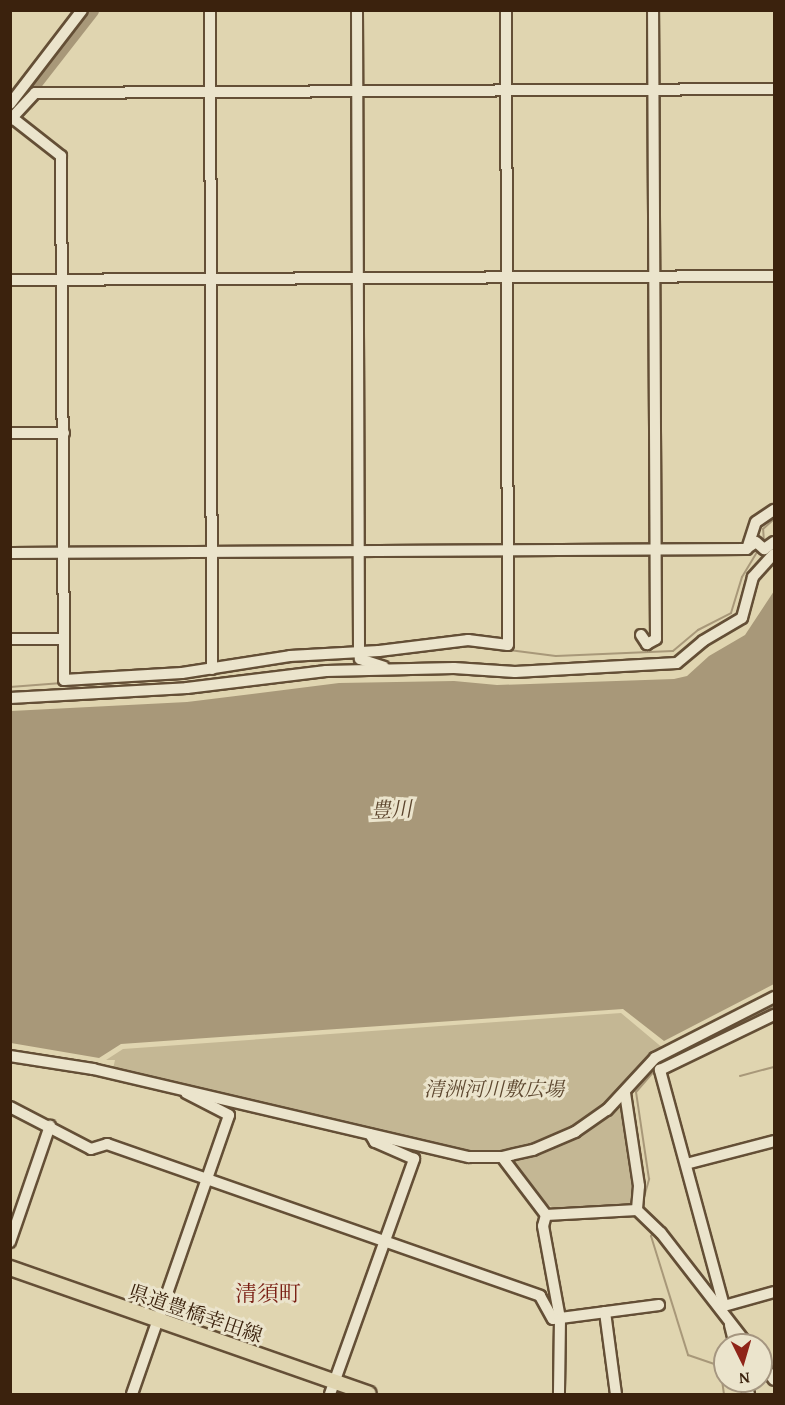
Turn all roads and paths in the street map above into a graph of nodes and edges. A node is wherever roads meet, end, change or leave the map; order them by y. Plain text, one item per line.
1 (82, 10) edge
2 (210, 10) edge
3 (357, 10) edge
4 (506, 10) edge
5 (653, 10) edge
6 (774, 89) edge
7 (506, 90) junction
8 (654, 90) junction
9 (358, 91) junction
10 (210, 92) junction
11 (10, 104) edge
12 (12, 118) edge
13 (774, 276) edge
14 (506, 278) junction
15 (654, 278) junction
16 (358, 279) junction
17 (10, 280) edge
18 (63, 280) junction
19 (211, 280) junction
20 (10, 433) edge
21 (64, 433) junction
22 (774, 510) edge
23 (774, 542) edge
24 (509, 549) junction
25 (747, 549) junction
26 (360, 550) junction
27 (656, 550) junction
28 (10, 553) edge
29 (212, 553) junction
30 (65, 554) junction
31 (774, 554) edge
32 (641, 635) dead end
33 (10, 639) edge
34 (63, 639) junction
35 (360, 655) junction
36 (212, 669) junction
37 (385, 670) junction
38 (10, 698) edge
39 (774, 997) edge
40 (774, 1015) edge
41 (10, 1056) edge
42 (184, 1090) junction
43 (625, 1093) junction
44 (10, 1107) edge
45 (50, 1126) junction
46 (370, 1134) junction
47 (774, 1141) edge
48 (502, 1157) junction
49 (686, 1164) junction
50 (207, 1180) junction
51 (637, 1210) junction
52 (546, 1215) junction
53 (10, 1242) edge
54 (384, 1242) junction
55 (10, 1268) edge
56 (774, 1292) edge
57 (659, 1305) dead end
58 (721, 1306) junction
59 (605, 1312) junction
60 (560, 1319) junction
61 (728, 1319) junction
62 (157, 1320) junction
63 (732, 1333) edge
64 (739, 1333) edge
65 (332, 1388) edge
66 (132, 1395) edge
67 (369, 1395) edge
68 (559, 1395) edge
69 (616, 1395) edge

1 - 11 street
2 - 10 street
3 - 9 street
4 - 7 street
5 - 8 street
6 - 8 street
7 - 8 street
7 - 9 street
7 - 14 street
8 - 15 street
9 - 10 street
9 - 16 street
10 - 12 street
10 - 19 street
12 - 18 street
13 - 15 street
14 - 15 street
14 - 16 street
14 - 24 street
15 - 27 street
16 - 19 street
16 - 26 street
17 - 18 street
18 - 19 street
18 - 21 street
19 - 29 street
20 - 21 street
21 - 30 street
22 - 25 street
23 - 25 street
24 - 26 street
24 - 27 street
24 - 35 street
25 - 27 street
26 - 29 street
26 - 35 street
27 - 32 street
28 - 30 street
29 - 30 street
29 - 36 street
30 - 34 street
31 - 37 street
33 - 34 street
34 - 36 street
35 - 36 street
35 - 37 street
37 - 38 street
39 - 43 street
40 - 49 street
41 - 42 street
42 - 46 street
42 - 50 street
43 - 48 street
43 - 51 street
44 - 45 street
45 - 50 street
45 - 53 street
46 - 48 street
46 - 54 street
47 - 49 street
48 - 52 street
49 - 58 street
50 - 54 street
50 - 62 street
51 - 52 street
51 - 58 street
52 - 60 street
54 - 60 street
54 - 65 street
55 - 62 main road, 県道豊橋幸田線
56 - 58 street
57 - 59 street
58 - 61 street
59 - 60 street
59 - 69 street
60 - 68 street
61 - 63 street
61 - 64 street
62 - 65 main road, 県道豊橋幸田線
62 - 66 street
65 - 67 main road, 県道豊橋幸田線

